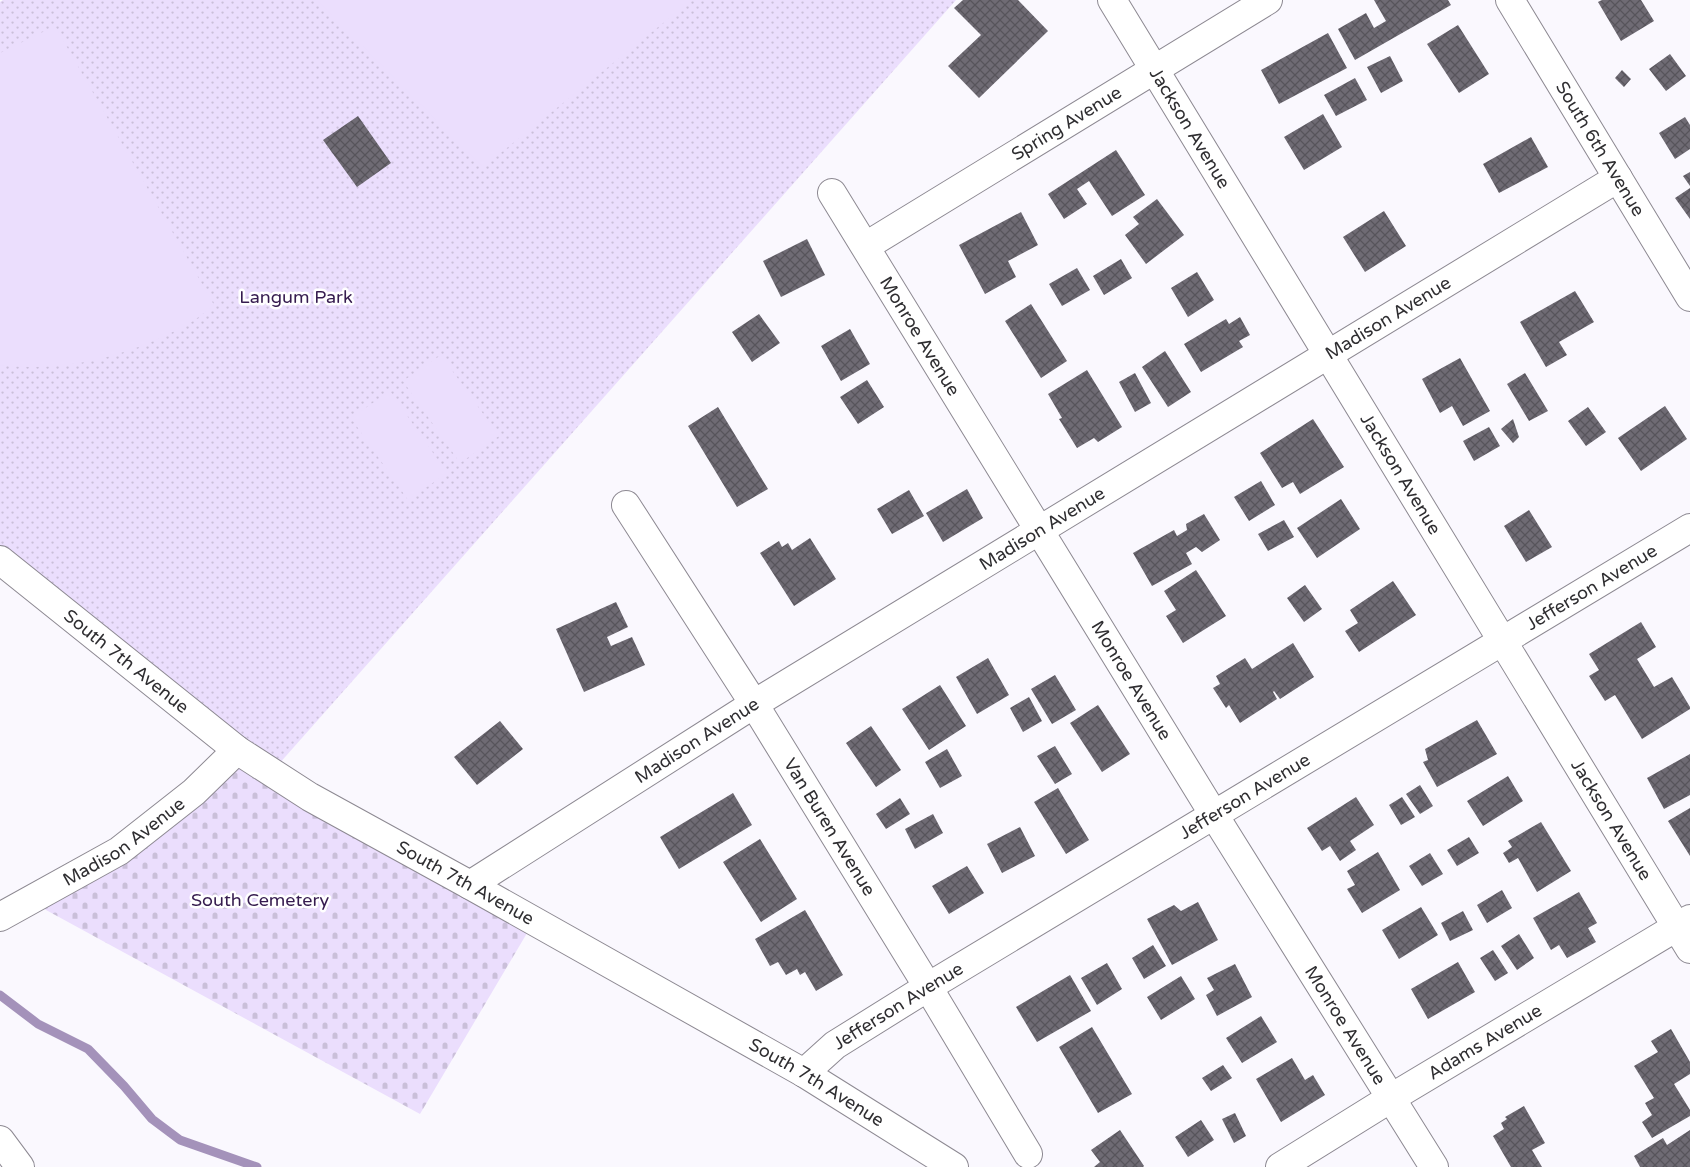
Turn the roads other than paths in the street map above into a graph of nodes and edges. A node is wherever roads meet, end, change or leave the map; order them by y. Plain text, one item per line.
1 (1112, 0) edge
2 (1268, 0) edge
3 (1510, 0) edge
4 (1155, 70) junction
5 (1618, 178) junction
6 (832, 193) dead end
7 (866, 246) junction
8 (1690, 297) edge
9 (1328, 355) junction
10 (626, 505) dead end
11 (1690, 528) edge
12 (1040, 530) junction
13 (0, 560) edge
14 (1502, 641) junction
15 (754, 704) junction
16 (237, 750) junction
17 (1214, 814) junction
18 (470, 885) junction
19 (0, 917) edge
20 (1685, 932) edge
21 (928, 987) junction
22 (804, 1073) junction
23 (1391, 1098) junction
24 (0, 1140) edge
25 (1028, 1154) dead end
26 (20, 1167) edge
27 (954, 1167) edge
28 (1280, 1167) edge
29 (1434, 1167) edge

1 - 4 street, Jackson Avenue
2 - 4 street, Spring Avenue
3 - 5 street, South 6th Avenue
4 - 7 street, Spring Avenue
4 - 9 street, Jackson Avenue
5 - 8 street, South 6th Avenue
5 - 9 street, Madison Avenue
6 - 7 street, Monroe Avenue
7 - 12 street, Monroe Avenue
9 - 12 street, Madison Avenue
9 - 14 street, Jackson Avenue
10 - 15 street, Van Buren Avenue
11 - 14 street, Jefferson Avenue
12 - 15 street, Madison Avenue
12 - 17 street, Monroe Avenue
13 - 16 street, South 7th Avenue
14 - 17 street, Jefferson Avenue
14 - 20 street, Jackson Avenue
15 - 18 street, Madison Avenue
15 - 21 street, Van Buren Avenue
16 - 18 street, South 7th Avenue
16 - 19 street, Madison Avenue
17 - 21 street, Jefferson Avenue
17 - 23 street, Monroe Avenue
18 - 22 street, South 7th Avenue
20 - 23 street, Adams Avenue
21 - 22 street, Jefferson Avenue
21 - 25 street, Van Buren Avenue
22 - 27 street, South 7th Avenue
23 - 28 street, Adams Avenue
23 - 29 street, Monroe Avenue
24 - 26 street

